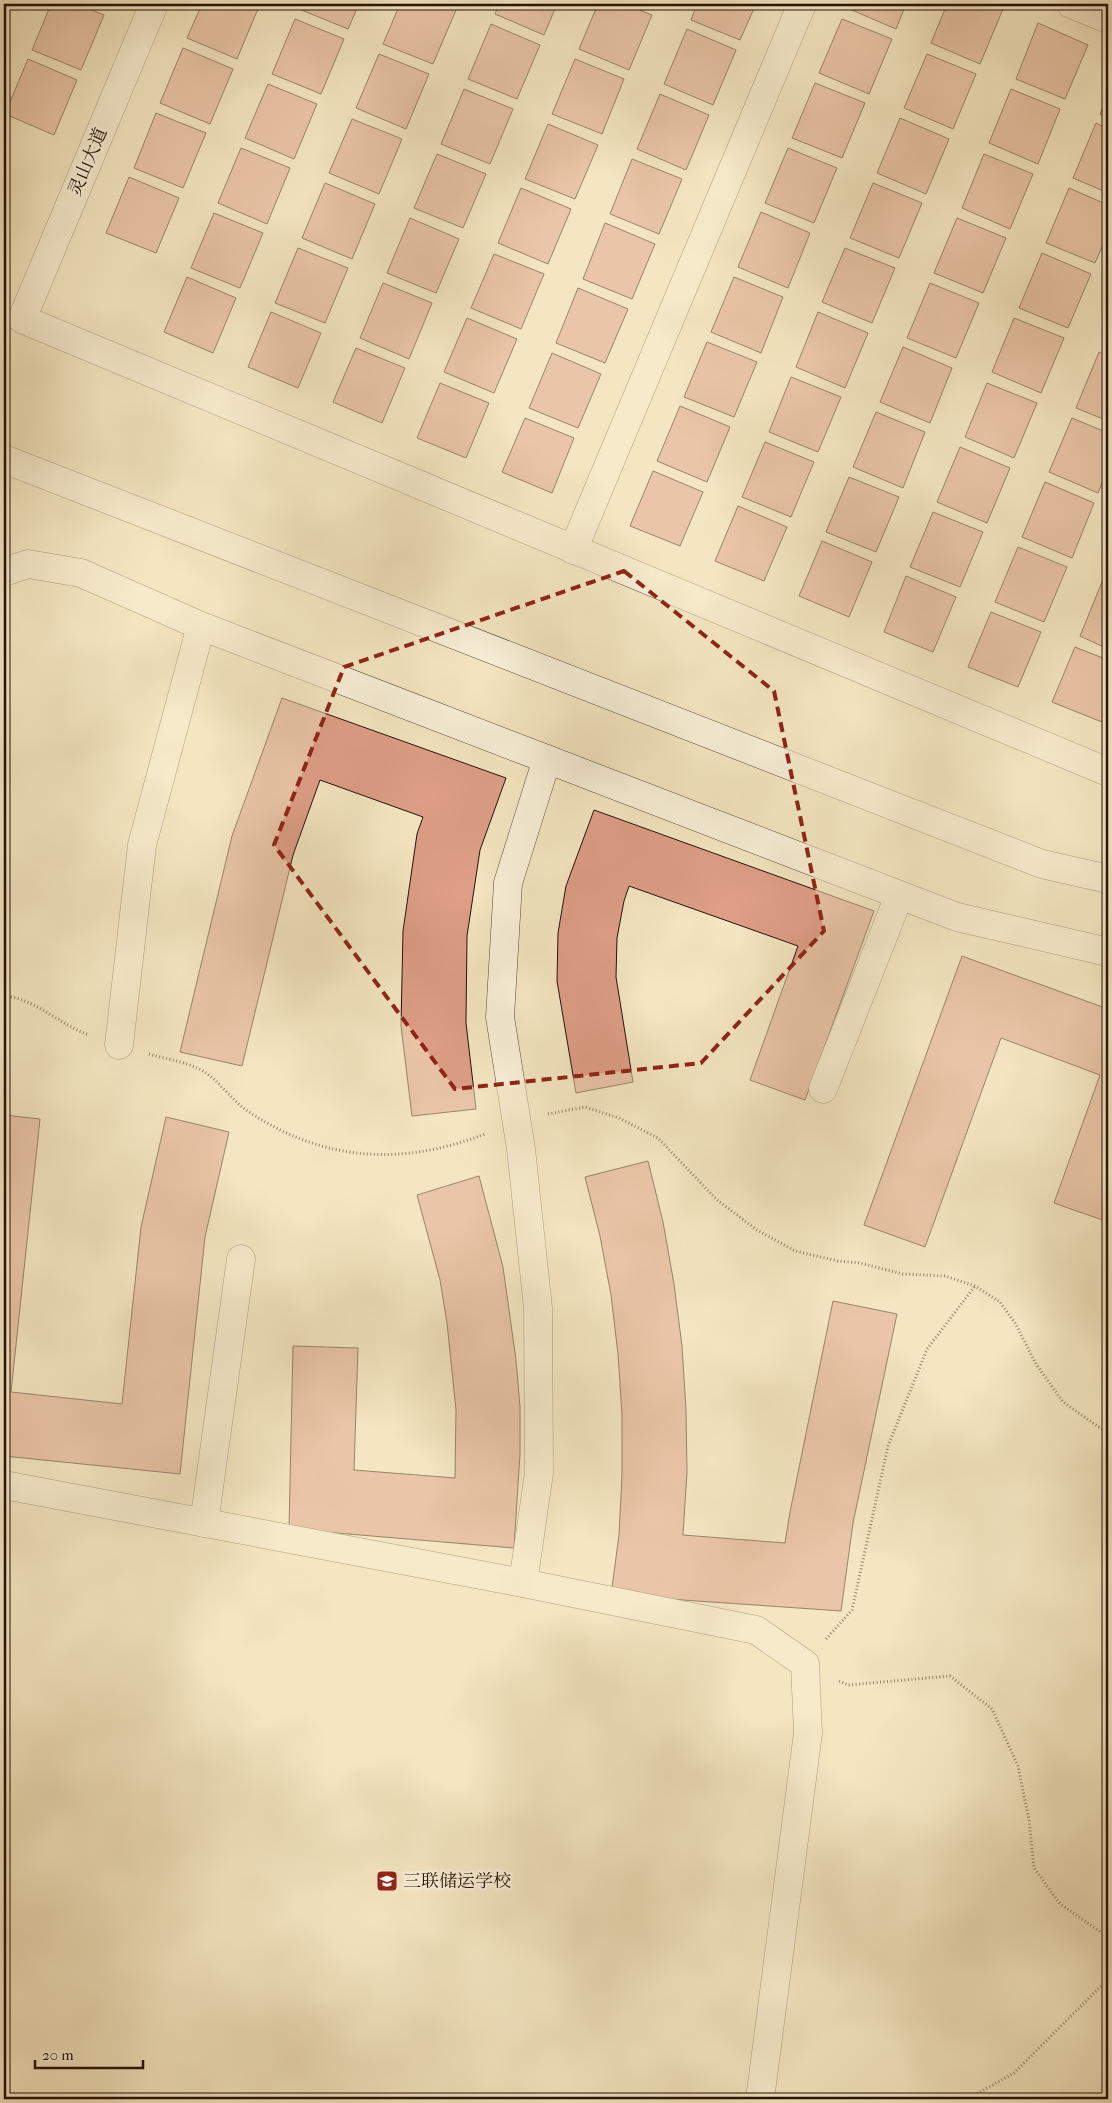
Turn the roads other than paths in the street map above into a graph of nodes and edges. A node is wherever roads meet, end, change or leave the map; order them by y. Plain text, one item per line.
1 (154, 4) edge
2 (802, 4) edge
3 (1071, 4) edge
4 (1108, 19) edge
5 (4, 459) edge
6 (573, 550) junction
7 (4, 572) edge
8 (201, 626) junction
9 (547, 759) junction
10 (1108, 772) edge
11 (1108, 879) edge
12 (899, 896) junction
13 (1108, 952) edge
14 (119, 1045) road end
15 (823, 1089) dead end
16 (241, 1259) dead end
17 (4, 1484) edge
18 (204, 1523) junction
19 (523, 1584) junction
20 (760, 2099) edge

1 - 6 street, 灵山大道
2 - 6 street
3 - 4 street
5 - 11 street
6 - 10 street
7 - 8 street
8 - 9 street
8 - 14 street
9 - 12 street
9 - 19 street
12 - 13 street
12 - 15 street
16 - 18 street
17 - 18 street
18 - 19 street
19 - 20 street

